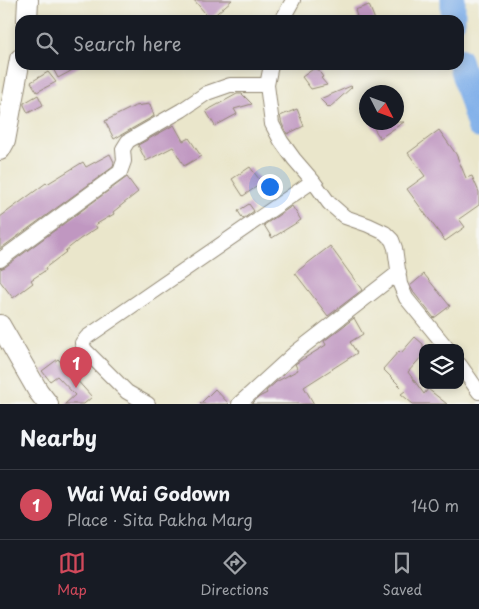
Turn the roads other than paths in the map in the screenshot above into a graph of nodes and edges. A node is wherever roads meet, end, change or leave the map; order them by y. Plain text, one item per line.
1 (28, 0) edge
2 (293, 0) edge
3 (27, 15) edge
4 (285, 15) edge
5 (18, 70) edge
6 (270, 70) edge
7 (267, 85) junction
8 (0, 150) edge
9 (313, 181) junction
10 (0, 260) edge
11 (399, 272) junction
12 (0, 325) edge
13 (444, 344) edge
14 (464, 371) edge
15 (479, 392) edge
16 (48, 404) edge
17 (148, 404) edge
18 (239, 404) edge

1 - 3 street
2 - 4 street
5 - 8 street
6 - 7 street
7 - 9 street
7 - 10 street
9 - 11 street
9 - 17 street
11 - 13 street
11 - 18 street
12 - 16 street
14 - 15 street

